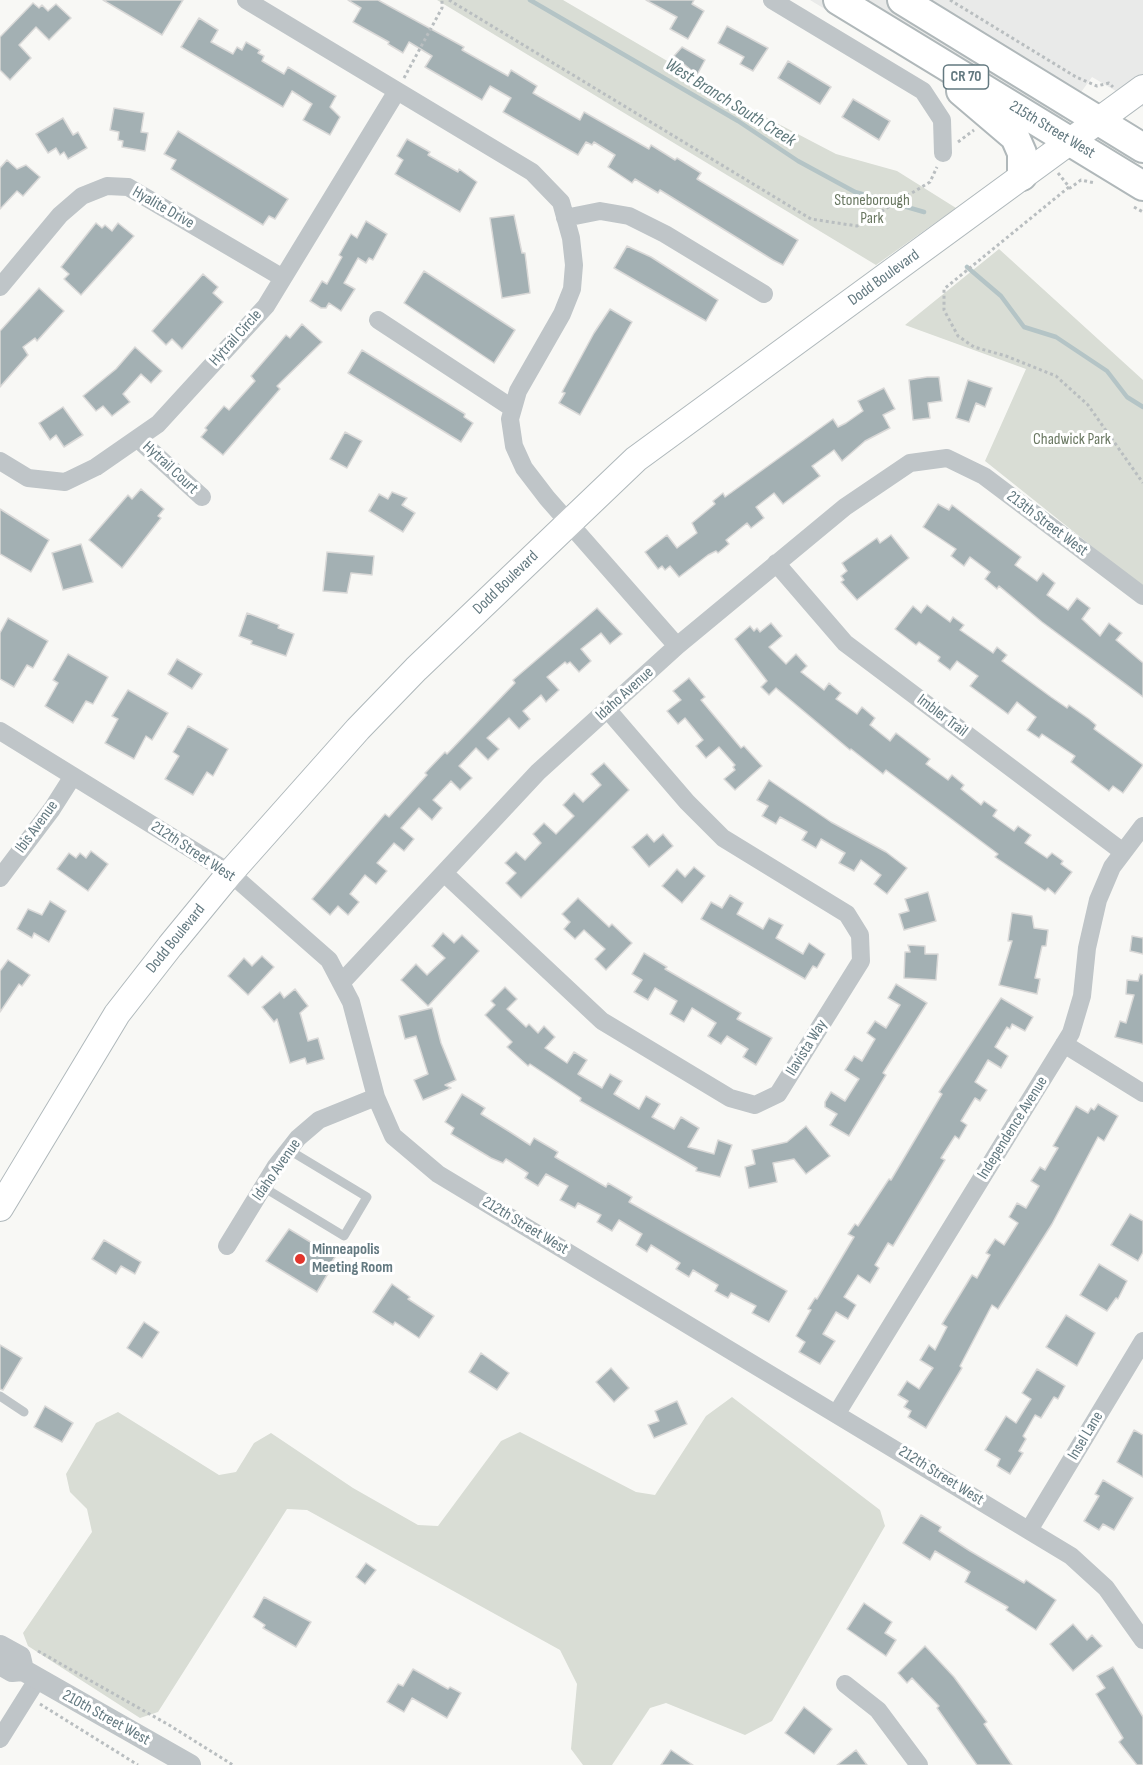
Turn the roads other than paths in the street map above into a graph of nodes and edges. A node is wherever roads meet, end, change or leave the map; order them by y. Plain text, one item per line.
1 (246, 0) edge
2 (772, 0) edge
3 (838, 0) edge
4 (902, 0) edge
5 (862, 14) junction
6 (397, 91) junction
7 (1134, 94) edge
8 (1098, 120) junction
9 (1070, 141) junction
10 (1143, 148) edge
11 (943, 153) dead end
12 (1022, 176) junction
13 (1143, 186) edge
14 (565, 218) junction
15 (283, 278) junction
16 (0, 287) edge
17 (764, 294) dead end
18 (378, 320) dead end
19 (512, 408) junction
20 (138, 439) junction
21 (947, 458) joint
22 (0, 461) edge
23 (202, 497) dead end
24 (569, 523) junction
25 (776, 563) junction
26 (1143, 596) edge
27 (677, 646) junction
28 (608, 710) junction
29 (0, 731) edge
30 (73, 776) junction
31 (1143, 826) edge
32 (1124, 852) junction
33 (230, 873) junction
34 (444, 873) junction
35 (0, 878) edge
36 (341, 983) junction
37 (1064, 1044) junction
38 (1143, 1093) edge
39 (376, 1097) junction
40 (288, 1150) junction
41 (263, 1187) junction
42 (0, 1208) edge
43 (227, 1246) dead end
44 (1143, 1341) edge
45 (0, 1396) edge
46 (24, 1412) dead end
47 (837, 1413) junction
48 (1029, 1530) junction
49 (1143, 1640) edge
50 (0, 1646) edge
51 (0, 1664) edge
52 (28, 1681) junction
53 (845, 1684) dead end
54 (0, 1739) edge
55 (190, 1765) edge
56 (919, 1765) edge

1 - 6 street
2 - 11 street
3 - 5 main road, 215th Street West / CR 70
4 - 8 main road, 215th Street West / CR 70
5 - 9 main road, 215th Street West / CR 70
5 - 12 main road
6 - 14 street
6 - 15 street, Hytrail Circle
7 - 8 main road, Dodd Boulevard
8 - 9 main road, Dodd Boulevard
8 - 10 main road, 215th Street West / CR 70
9 - 12 main road, Dodd Boulevard
9 - 13 main road, 215th Street West / CR 70
12 - 24 main road, Dodd Boulevard
14 - 17 street
14 - 19 street
15 - 16 street, Hyalite Drive
15 - 20 street, Hytrail Circle
18 - 19 street
19 - 24 street
20 - 22 street, Hytrail Circle
20 - 23 street, Hytrail Court
21 - 25 street, Idaho Avenue
21 - 26 street, 213th Street West
24 - 27 street
24 - 33 main road, Dodd Boulevard
25 - 27 street, Idaho Avenue
25 - 32 street, Imbler Trail
27 - 28 street, Idaho Avenue
28 - 34 street, Idaho Avenue
28 - 34 street, Ilavista Way
29 - 30 street, 212th Street West
30 - 33 street, 212th Street West
30 - 35 street, Ibis Avenue
31 - 32 street, Independence Avenue
32 - 37 street, Independence Avenue
33 - 36 street, 212th Street West
33 - 42 main road, Dodd Boulevard
34 - 36 street, Idaho Avenue
36 - 39 street, 212th Street West
37 - 38 street
37 - 47 street, Independence Avenue
39 - 40 street, Idaho Avenue
39 - 47 street, 212th Street West
40 - 41 street, Idaho Avenue
40 - 41 lane
41 - 43 street, Idaho Avenue
44 - 48 street, Insel Lane
45 - 46 lane
47 - 48 street, 212th Street West
48 - 49 street, 212th Street West
50 - 52 street, 210th Street West
51 - 52 street, 210th Street West
52 - 54 street
52 - 55 street, 210th Street West
53 - 56 street

